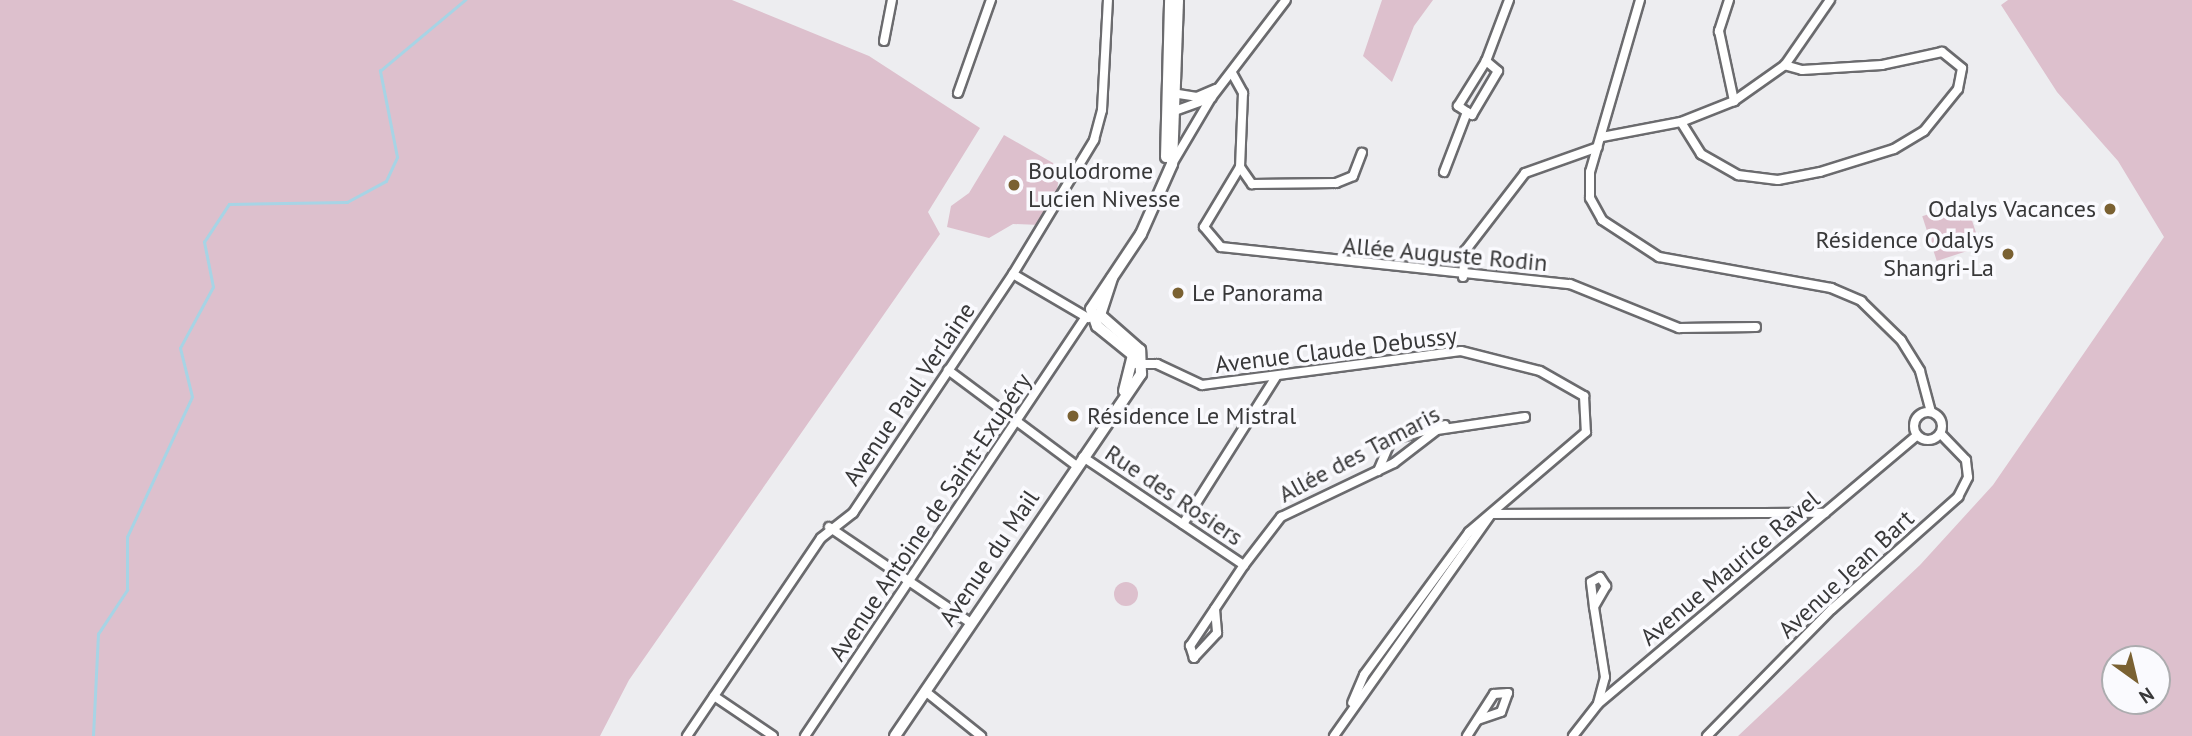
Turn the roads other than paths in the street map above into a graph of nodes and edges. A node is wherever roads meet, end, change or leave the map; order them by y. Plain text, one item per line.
1 (892, 0) edge
2 (990, 0) edge
3 (1108, 0) edge
4 (1170, 0) edge
5 (1178, 0) edge
6 (1286, 0) edge
7 (1509, 0) edge
8 (1640, 0) edge
9 (1730, 0) edge
10 (1830, 0) edge
11 (884, 41) dead end
12 (1486, 61) junction
13 (1785, 65) junction
14 (1232, 73) junction
15 (1222, 86) junction
16 (958, 93) dead end
17 (1172, 93) junction
18 (1211, 99) junction
19 (1734, 101) junction
20 (1467, 112) junction
21 (1172, 113) junction
22 (1681, 122) junction
23 (1602, 136) junction
24 (1598, 147) junction
25 (1362, 153) dead end
26 (1172, 164) junction
27 (1240, 167) junction
28 (1444, 172) dead end
29 (1166, 177) junction
30 (1013, 274) junction
31 (1463, 277) junction
32 (1093, 316) junction
33 (1756, 327) dead end
34 (1139, 364) junction
35 (948, 370) junction
36 (1276, 377) junction
37 (1931, 412) junction
38 (1525, 417) dead end
39 (1029, 418) dead end
40 (1019, 421) junction
41 (1453, 425) junction
42 (1940, 433) junction
43 (1917, 435) junction
44 (1080, 461) junction
45 (1378, 471) junction
46 (853, 513) junction
47 (1492, 513) junction
48 (1825, 513) junction
49 (1183, 524) junction
50 (829, 527) junction
51 (839, 534) junction
52 (1244, 565) junction
53 (908, 580) junction
54 (1594, 607) dead end
55 (1215, 609) junction
56 (971, 623) junction
57 (1605, 677) junction
58 (1623, 683) junction
59 (925, 691) junction
60 (714, 696) junction
61 (1598, 704) junction
62 (1478, 720) dead end
63 (687, 736) edge
64 (773, 736) edge
65 (805, 736) edge
66 (895, 736) edge
67 (981, 736) edge
68 (1332, 736) edge
69 (1467, 736) edge
70 (1573, 736) edge
71 (1707, 736) edge

1 - 11 street
2 - 16 street
3 - 30 street, Avenue Paul Verlaine
4 - 17 main road
5 - 17 main road
6 - 14 street
7 - 12 street
8 - 23 street
9 - 19 street
10 - 13 street
12 - 20 street
12 - 20 street
13 - 19 street
13 - 22 street
14 - 15 street
14 - 27 street
15 - 17 street
15 - 18 street
17 - 21 main road
18 - 21 street
18 - 26 street
19 - 22 street
20 - 28 street
21 - 26 main road
21 - 29 main road
22 - 23 street
23 - 24 street
24 - 31 street
24 - 37 street
25 - 27 street
26 - 29 main road
27 - 31 street, Allée Auguste Rodin
29 - 32 main road
30 - 32 street
30 - 35 street, Avenue Paul Verlaine
31 - 33 street, Allée Auguste Rodin
32 - 34 main road
32 - 40 street, Avenue Antoine de Saint-Exupéry
34 - 36 street, Avenue Claude Debussy
34 - 44 main road, Avenue du Mail
35 - 40 street, Rue des Rosiers
35 - 46 street, Avenue Paul Verlaine
36 - 47 street, Avenue Claude Debussy
36 - 49 street
37 - 42 street
37 - 43 street
38 - 41 street, Allée des Tamaris
39 - 40 street
40 - 44 street, Rue des Rosiers
40 - 53 street, Avenue Antoine de Saint-Exupéry
41 - 45 street, Allée des Tamaris
41 - 45 street
42 - 43 street
42 - 71 street, Avenue Jean Bart
43 - 48 street, Avenue Maurice Ravel
44 - 49 street, Rue des Rosiers
44 - 56 main road, Avenue du Mail
45 - 52 street, Allée des Tamaris
46 - 50 street, Avenue Paul Verlaine
46 - 51 street
47 - 48 street
47 - 68 street, Avenue Claude Debussy
48 - 58 street, Avenue Maurice Ravel
49 - 52 street, Rue des Rosiers
50 - 51 street
50 - 60 street
51 - 53 street
52 - 55 street, Allée des Tamaris
53 - 56 street
53 - 65 street, Avenue Antoine de Saint-Exupéry
54 - 57 street
55 - 55 street, Allée des Tamaris
56 - 59 main road, Avenue du Mail
57 - 58 street
57 - 61 street
58 - 61 street, Avenue Maurice Ravel
59 - 66 main road, Avenue du Mail
59 - 67 street
60 - 63 street
60 - 64 street
61 - 70 street, Avenue Maurice Ravel
62 - 69 street

